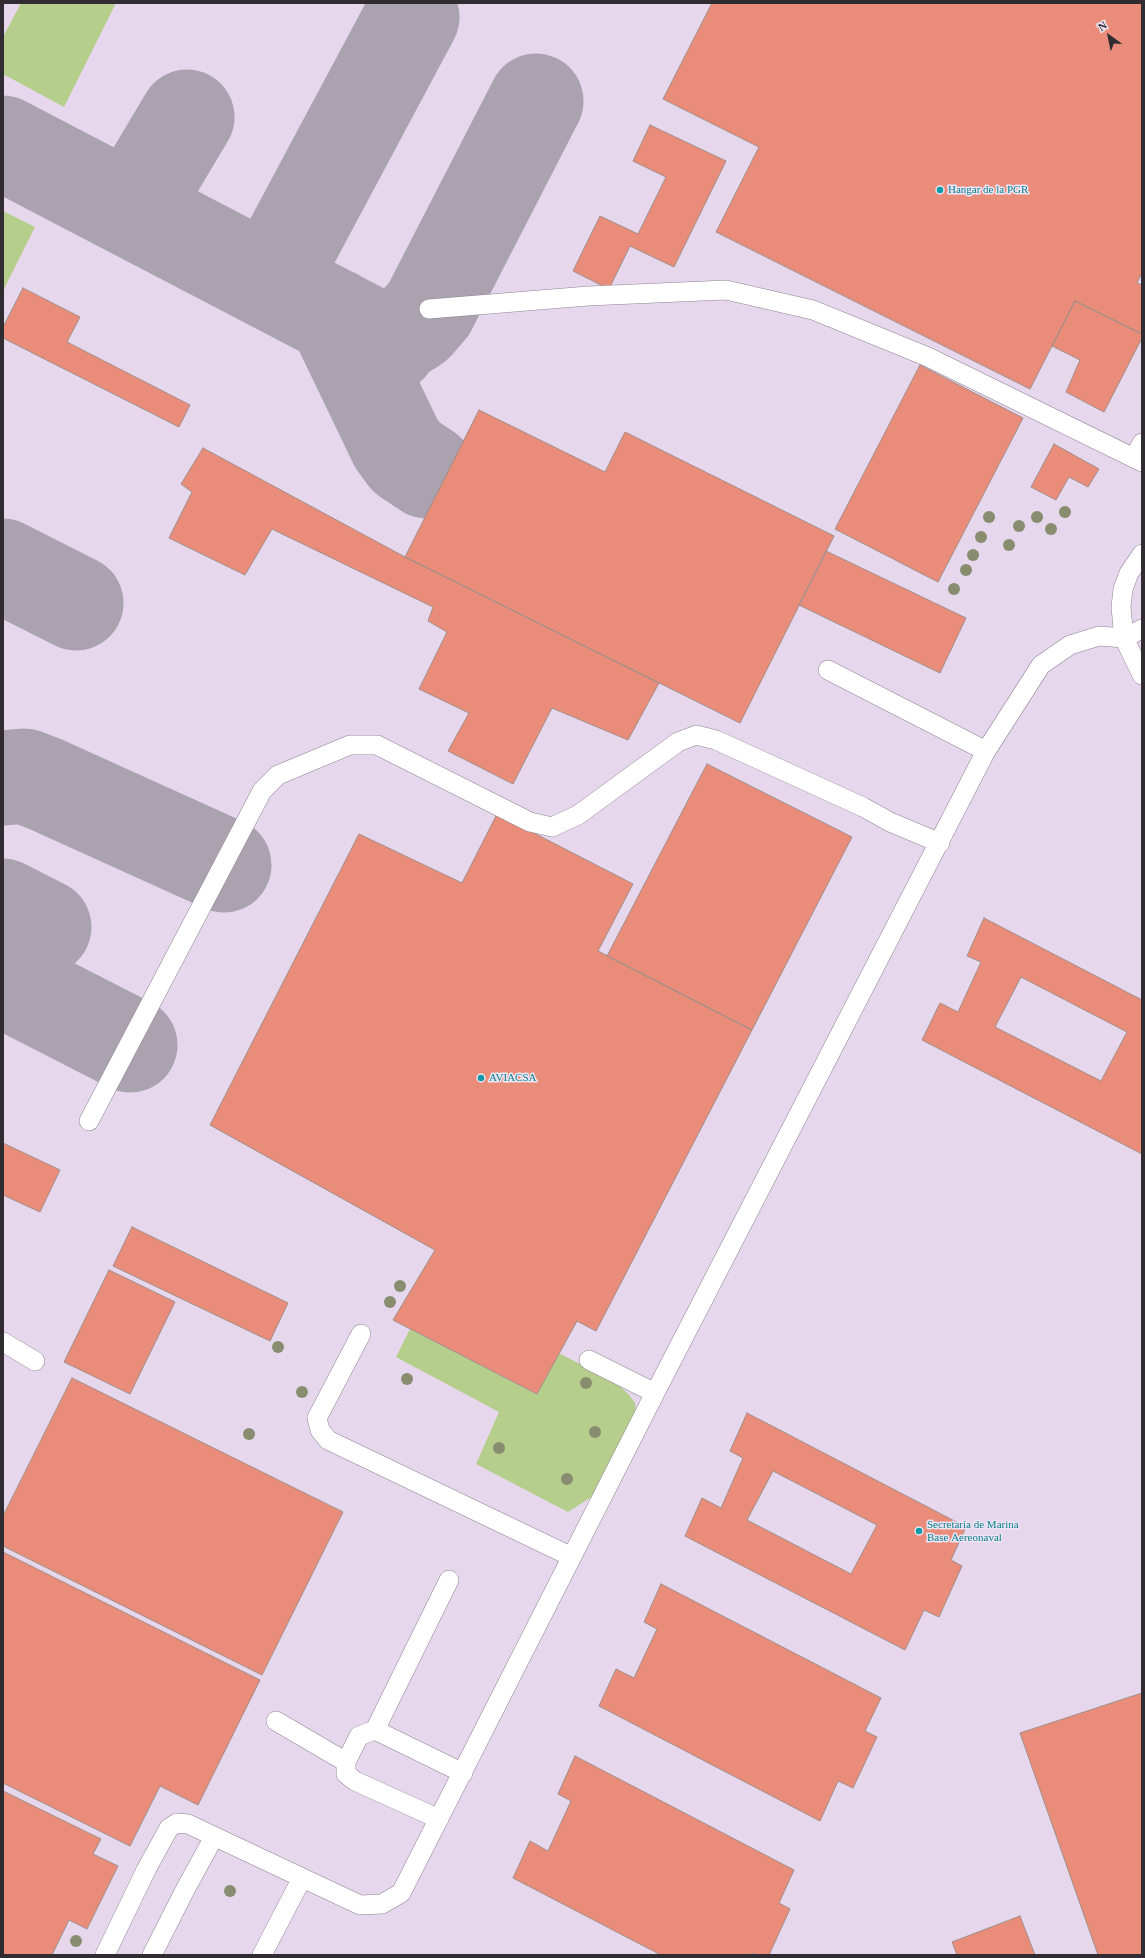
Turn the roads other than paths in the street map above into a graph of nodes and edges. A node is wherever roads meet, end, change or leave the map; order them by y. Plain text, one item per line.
1 (430, 309) dead end
2 (1139, 454) edge
3 (1142, 554) edge
4 (1142, 629) edge
5 (1124, 638) junction
6 (828, 670) dead end
7 (1142, 675) edge
8 (986, 751) junction
9 (940, 843) junction
10 (89, 1121) dead end
11 (361, 1334) dead end
12 (3, 1342) edge
13 (36, 1360) dead end
14 (589, 1360) dead end
15 (655, 1393) junction
16 (572, 1557) junction
17 (449, 1580) dead end
18 (276, 1721) dead end
19 (374, 1730) junction
20 (346, 1762) junction
21 (463, 1773) junction
22 (439, 1819) junction
23 (214, 1837) junction
24 (302, 1878) junction
25 (105, 1955) edge
26 (152, 1955) edge
27 (262, 1955) edge

1 - 2 lane
3 - 5 lane
4 - 5 lane
5 - 7 lane
5 - 8 lane
6 - 8 lane
8 - 9 lane
9 - 10 lane
9 - 15 lane
11 - 16 lane
12 - 13 lane
14 - 15 lane
15 - 16 lane
16 - 21 lane
17 - 19 lane
18 - 20 lane
19 - 20 lane
19 - 21 lane
20 - 22 lane
21 - 22 lane
22 - 24 lane
23 - 24 lane
23 - 25 lane
23 - 26 lane
24 - 27 lane

